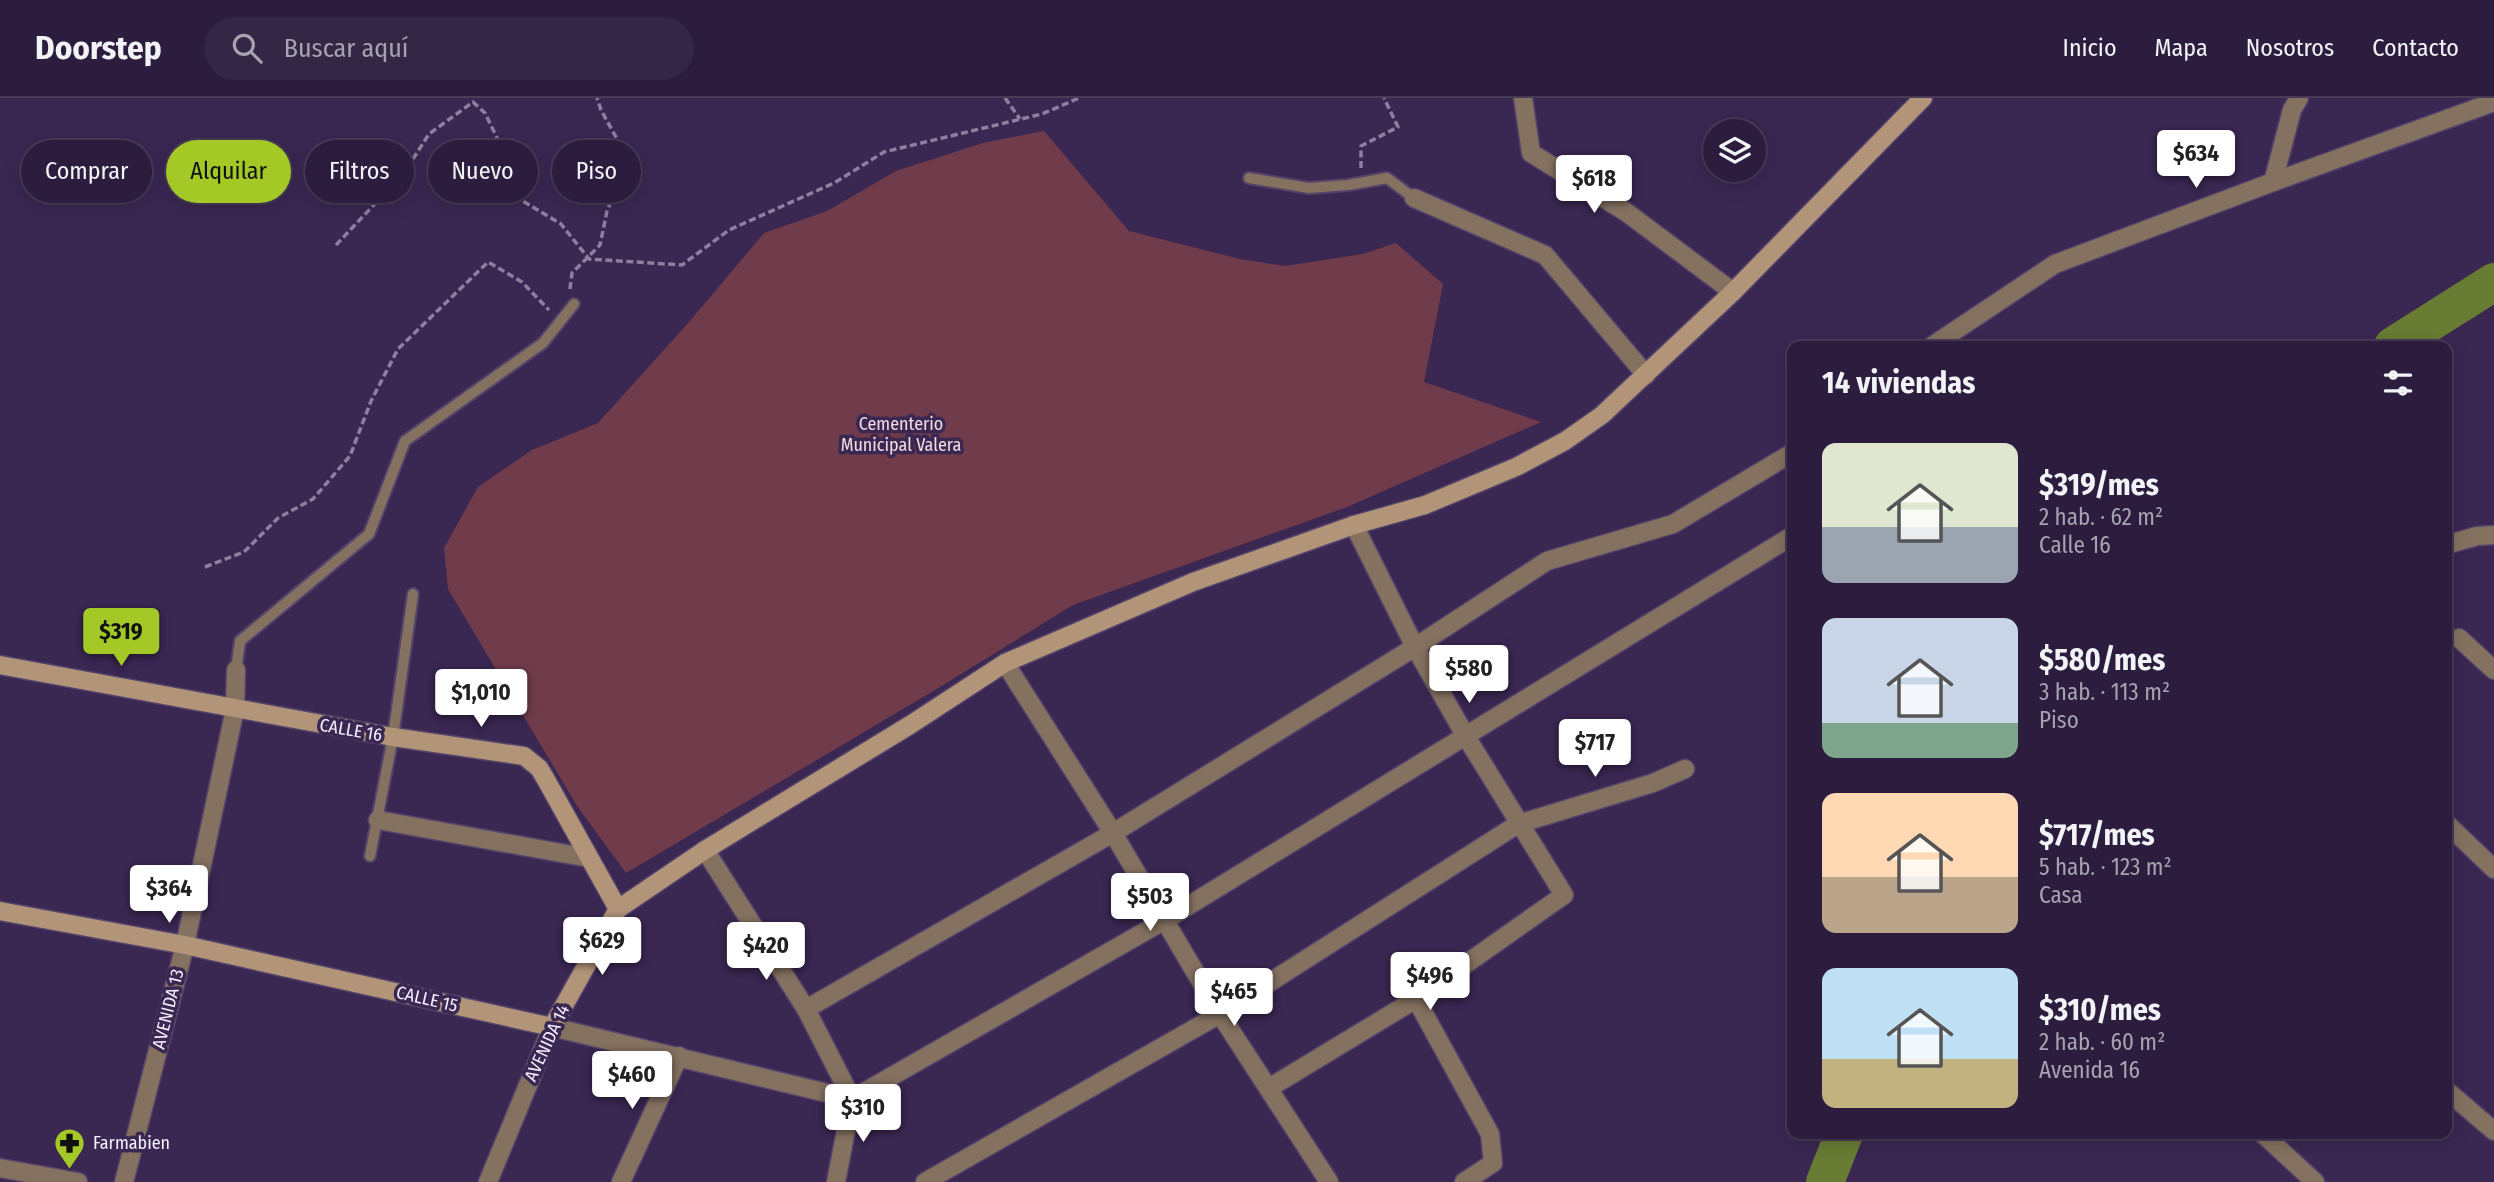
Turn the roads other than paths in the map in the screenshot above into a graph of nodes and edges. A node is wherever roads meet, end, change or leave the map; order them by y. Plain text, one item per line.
1 (1523, 98) edge
2 (2299, 98) edge
3 (1915, 101) edge
4 (2494, 102) edge
5 (1249, 178) dead end
6 (2273, 182) junction
7 (1414, 198) joint
8 (1734, 292) junction
9 (574, 304) road end
10 (1940, 341) edge
11 (1646, 375) junction
12 (1787, 456) edge
13 (1354, 525) junction
14 (2494, 535) edge
15 (1787, 539) edge
16 (2452, 543) edge
17 (413, 594) dead end
18 (2459, 638) dead end
19 (1415, 648) junction
20 (1005, 663) junction
21 (0, 666) edge
22 (236, 670) joint
23 (2494, 670) edge
24 (235, 709) junction
25 (1465, 736) junction
26 (393, 737) junction
27 (1685, 769) dead end
28 (378, 820) junction
29 (1518, 824) junction
30 (2452, 829) edge
31 (1113, 832) junction
32 (705, 850) junction
33 (370, 856) dead end
34 (589, 858) junction
35 (2494, 869) edge
36 (618, 909) junction
37 (0, 911) edge
38 (1165, 920) junction
39 (185, 945) junction
40 (1416, 999) junction
41 (806, 1009) junction
42 (1220, 1014) junction
43 (552, 1027) junction
44 (678, 1056) junction
45 (1269, 1088) junction
46 (2452, 1095) edge
47 (852, 1099) junction
48 (2494, 1131) edge
49 (2268, 1139) edge
50 (0, 1168) edge
51 (78, 1182) edge
52 (124, 1182) edge
53 (488, 1182) edge
54 (621, 1182) edge
55 (836, 1182) edge
56 (925, 1182) edge
57 (1329, 1182) edge
58 (1464, 1182) edge
59 (2315, 1182) edge

1 - 8 street
2 - 6 street
3 - 8 main road
4 - 6 street
5 - 7 lane
6 - 10 street
7 - 11 street
8 - 11 main road
9 - 22 lane
11 - 13 main road
12 - 19 street
13 - 19 street
13 - 20 main road
14 - 16 street
15 - 25 street
17 - 26 lane
18 - 23 street
19 - 25 street
19 - 31 street
20 - 31 street
20 - 32 main road
21 - 24 main road, CALLE 16
22 - 24 street, AVENIDA 13
24 - 26 main road, CALLE 16
24 - 39 street, AVENIDA 13
25 - 29 street
25 - 38 street
26 - 28 lane
26 - 34 main road, CALLE 16
27 - 29 street
28 - 33 lane
28 - 34 street
29 - 40 street
29 - 42 street
30 - 35 street
31 - 38 street
31 - 41 street
32 - 36 main road
32 - 41 street
34 - 36 main road, CALLE 16
36 - 43 main road, AVENIDA 14
37 - 39 main road, CALLE 15
38 - 42 street
38 - 47 street
39 - 43 main road, CALLE 15
39 - 52 street, AVENIDA 13
40 - 45 street
40 - 58 street
41 - 47 street
42 - 45 street
42 - 56 street
43 - 44 street, CALLE 15
43 - 53 street, AVENIDA 14
44 - 47 street, CALLE 15
44 - 54 street
45 - 57 street
46 - 48 street
47 - 55 street
49 - 59 street
50 - 51 street

